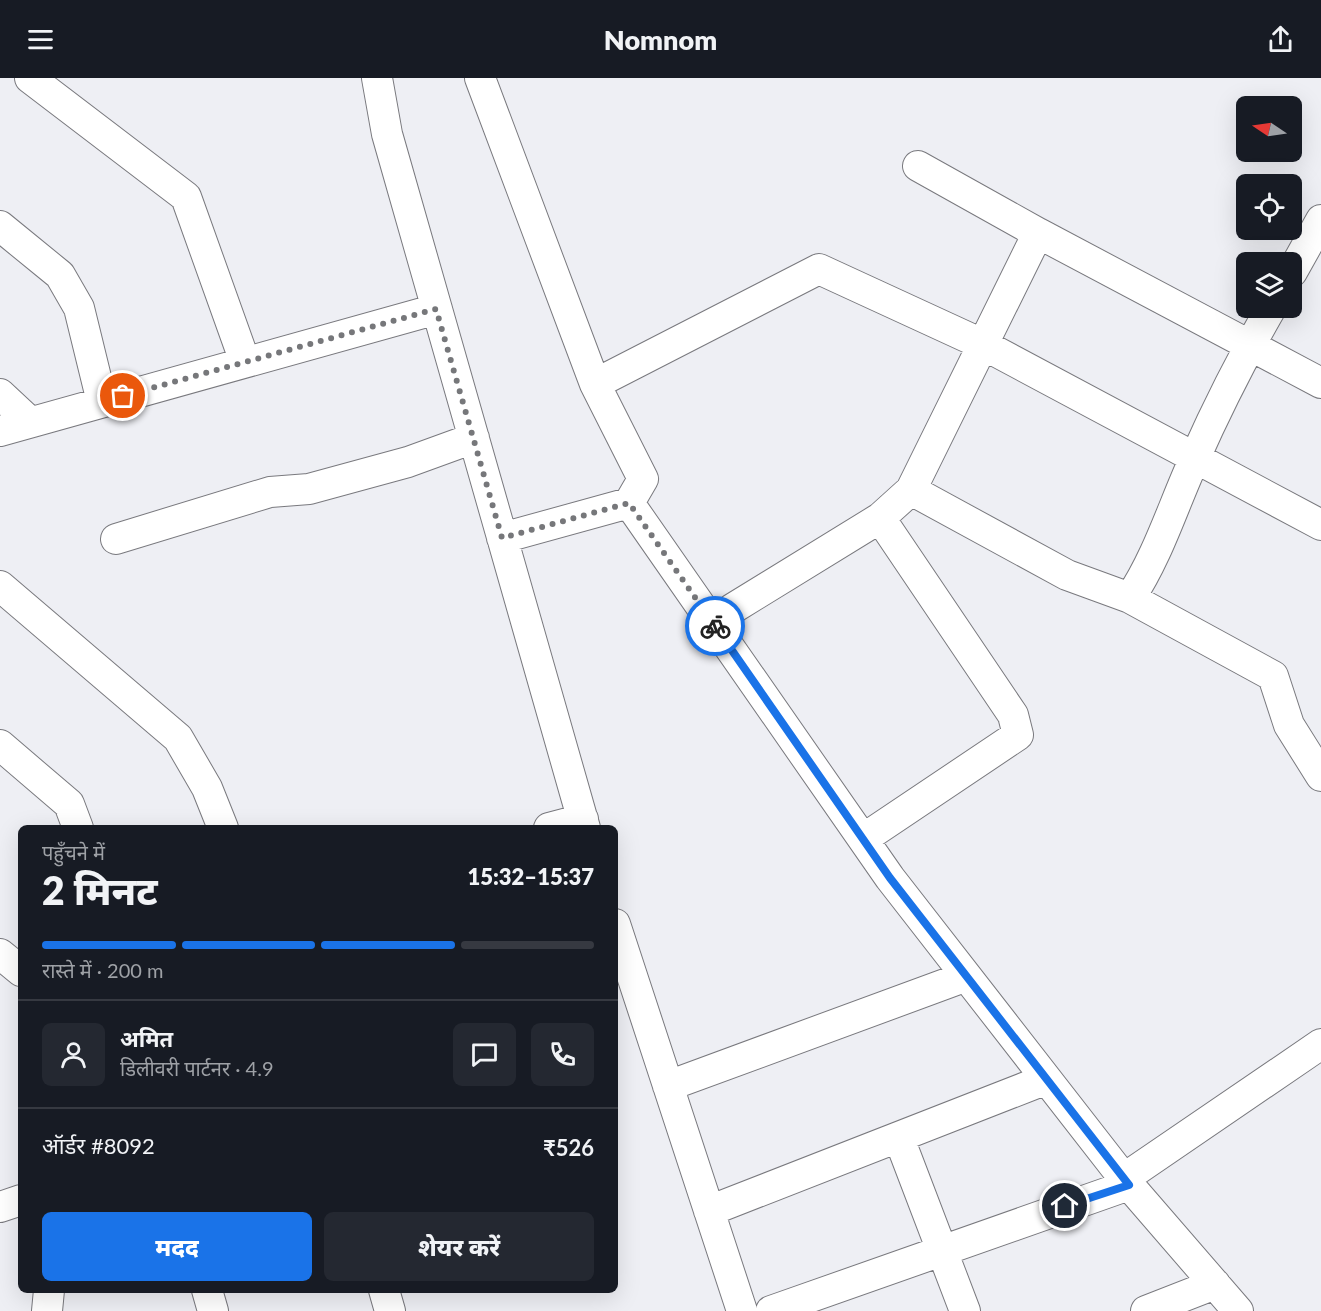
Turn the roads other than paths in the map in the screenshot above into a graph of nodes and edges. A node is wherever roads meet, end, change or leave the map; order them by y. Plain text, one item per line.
1 (30, 78) edge
2 (377, 78) edge
3 (480, 78) edge
4 (918, 166) dead end
5 (1321, 220) edge
6 (0, 226) edge
7 (1038, 233) junction
8 (1302, 254) edge
9 (436, 309) junction
10 (1265, 318) edge
11 (982, 344) junction
12 (1250, 345) junction
13 (245, 362) junction
14 (1321, 383) edge
15 (596, 384) junction
16 (0, 394) edge
17 (102, 402) junction
18 (30, 422) junction
19 (0, 430) edge
20 (474, 438) junction
21 (1195, 458) junction
22 (911, 490) junction
23 (629, 503) junction
24 (880, 518) junction
25 (1321, 525) edge
26 (502, 538) junction
27 (116, 539) dead end
28 (0, 586) edge
29 (1130, 598) junction
30 (732, 609) dead end
31 (0, 745) edge
32 (1321, 776) edge
33 (584, 823) edge
34 (77, 825) edge
35 (222, 825) edge
36 (863, 839) junction
37 (618, 933) edge
38 (0, 954) edge
39 (18, 969) edge
40 (963, 972) junction
41 (1321, 1044) edge
42 (1044, 1076) junction
43 (668, 1086) junction
44 (899, 1138) junction
45 (1129, 1185) junction
46 (18, 1201) edge
47 (0, 1207) edge
48 (709, 1211) junction
49 (942, 1251) junction
50 (1215, 1284) junction
51 (49, 1293) edge
52 (208, 1293) edge
53 (385, 1293) edge
54 (47, 1311) edge
55 (213, 1311) edge
56 (390, 1311) edge
57 (742, 1311) edge
58 (771, 1311) edge
59 (965, 1311) edge
60 (1146, 1311) edge
61 (1238, 1311) edge

1 - 13 street
2 - 9 street
3 - 15 street
4 - 7 street
5 - 8 street
6 - 17 street
7 - 11 street
7 - 12 street
9 - 13 street
9 - 20 street
10 - 12 street
11 - 15 street
11 - 21 street
11 - 22 street
12 - 14 street
12 - 21 street
13 - 17 street
15 - 23 street
16 - 18 street
17 - 18 street
18 - 19 street
20 - 26 street
20 - 27 street
21 - 25 street
21 - 29 street
22 - 24 street
22 - 29 street
23 - 26 street
23 - 36 street
24 - 30 street
24 - 36 street
26 - 33 street
28 - 35 street
29 - 32 street
31 - 34 street
36 - 40 street
37 - 43 street
38 - 39 street
40 - 42 street
40 - 43 street
41 - 45 street
42 - 44 street
42 - 45 street
43 - 48 street
44 - 48 street
44 - 49 street
45 - 49 street
45 - 50 street
46 - 47 street
48 - 57 street
49 - 58 street
49 - 59 street
50 - 60 street
50 - 61 street
51 - 54 street
52 - 55 street
53 - 56 street

